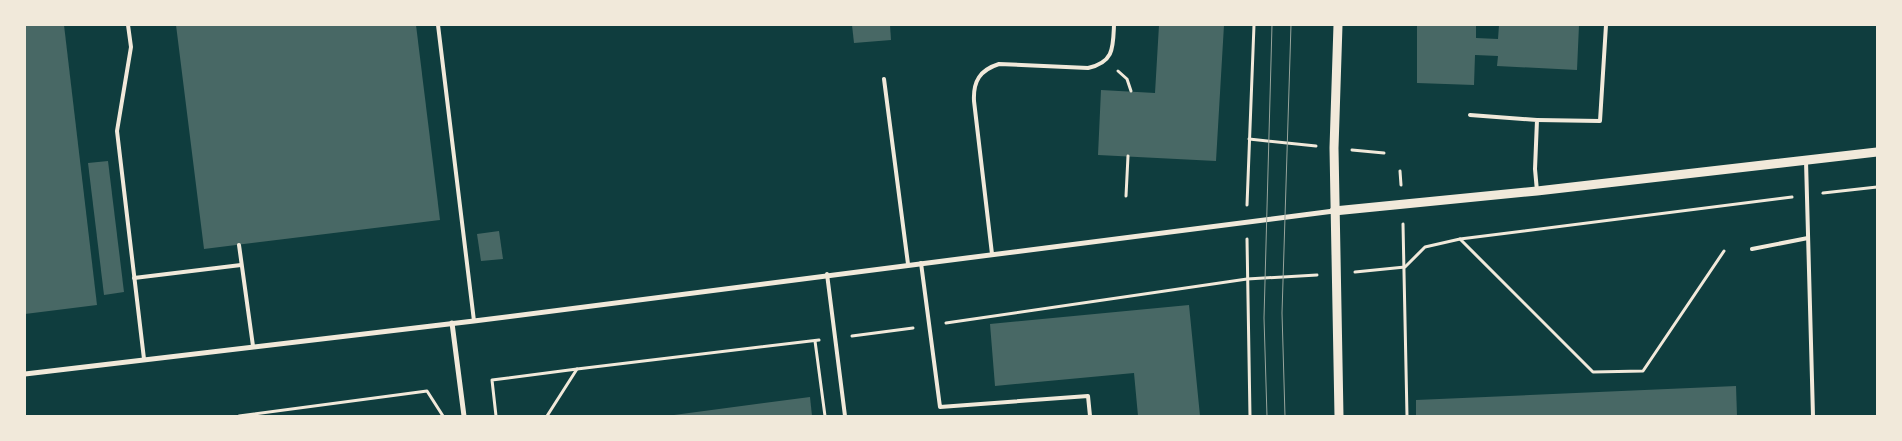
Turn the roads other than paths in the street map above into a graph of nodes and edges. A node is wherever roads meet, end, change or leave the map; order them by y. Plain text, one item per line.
1 (128, 25) edge
2 (438, 25) edge
3 (1114, 25) edge
4 (1338, 25) edge
5 (1606, 25) edge
6 (884, 79) dead end
7 (1470, 116) dead end
8 (1538, 120) junction
9 (1877, 152) edge
10 (1806, 161) junction
11 (1537, 191) junction
12 (1334, 211) junction
13 (1808, 238) junction
14 (238, 245) dead end
15 (1752, 249) dead end
16 (992, 254) junction
17 (922, 263) junction
18 (908, 264) junction
19 (241, 265) junction
20 (827, 274) junction
21 (134, 278) junction
22 (474, 320) junction
23 (452, 323) junction
24 (253, 346) junction
25 (144, 359) junction
26 (25, 374) edge
27 (464, 416) edge
28 (845, 416) edge
29 (1090, 416) edge
30 (1339, 416) edge
31 (1814, 416) edge

1 - 21 lane
2 - 22 lane
3 - 16 lane
4 - 12 street
5 - 8 lane
6 - 18 lane
7 - 8 lane
8 - 11 lane
9 - 10 street
10 - 11 street
10 - 13 lane
11 - 12 street
12 - 16 street
12 - 30 street
13 - 15 lane
13 - 31 lane
14 - 19 lane
16 - 17 street
17 - 18 street
17 - 29 lane
18 - 20 street
19 - 21 lane
19 - 24 lane
20 - 22 street
20 - 28 lane
21 - 25 lane
22 - 23 street
23 - 24 street
23 - 27 street
24 - 25 street
25 - 26 street

